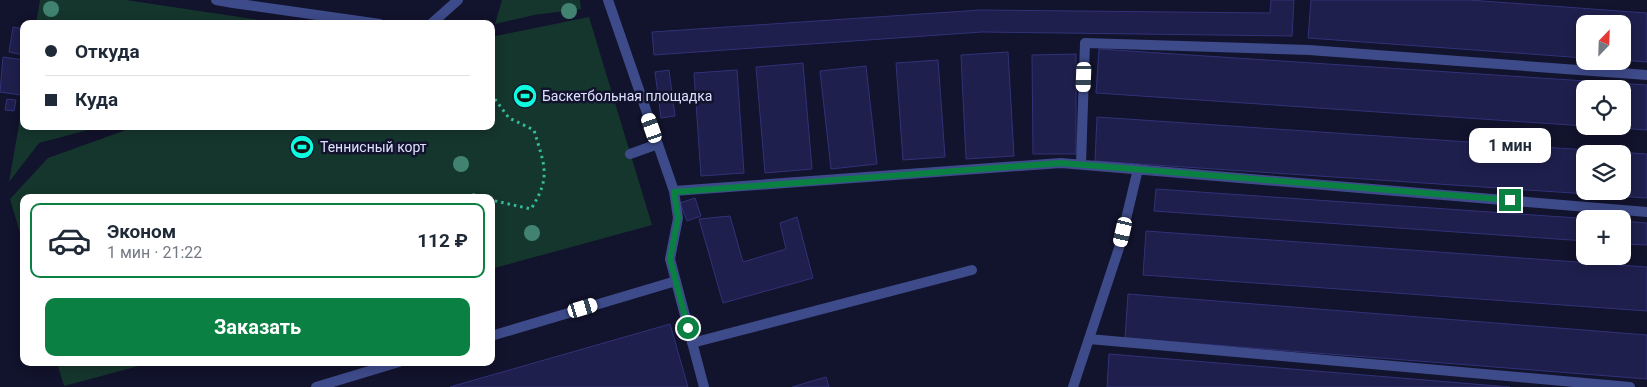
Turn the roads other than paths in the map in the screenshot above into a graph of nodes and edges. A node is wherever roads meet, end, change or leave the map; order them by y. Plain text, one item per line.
1 (216, 0) edge
2 (458, 0) edge
3 (608, 0) edge
4 (233, 1) edge
5 (354, 20) edge
6 (436, 20) edge
7 (1647, 76) edge
8 (658, 144) junction
9 (630, 154) dead end
10 (1081, 164) junction
11 (1138, 169) junction
12 (674, 192) junction
13 (1647, 212) edge
14 (972, 270) dead end
15 (676, 281) junction
16 (495, 335) edge
17 (1089, 339) junction
18 (692, 343) junction
19 (386, 366) edge
20 (316, 387) edge
21 (704, 387) edge
22 (1073, 387) edge
23 (1630, 387) edge

1 - 4 lane
2 - 6 lane
3 - 8 lane
4 - 5 lane
7 - 10 lane
8 - 9 lane
8 - 12 lane
10 - 11 lane
10 - 12 lane
11 - 13 lane
11 - 17 lane
12 - 15 lane
14 - 18 lane
15 - 16 lane
15 - 18 lane
17 - 22 lane
17 - 23 lane
18 - 21 lane
19 - 20 lane

